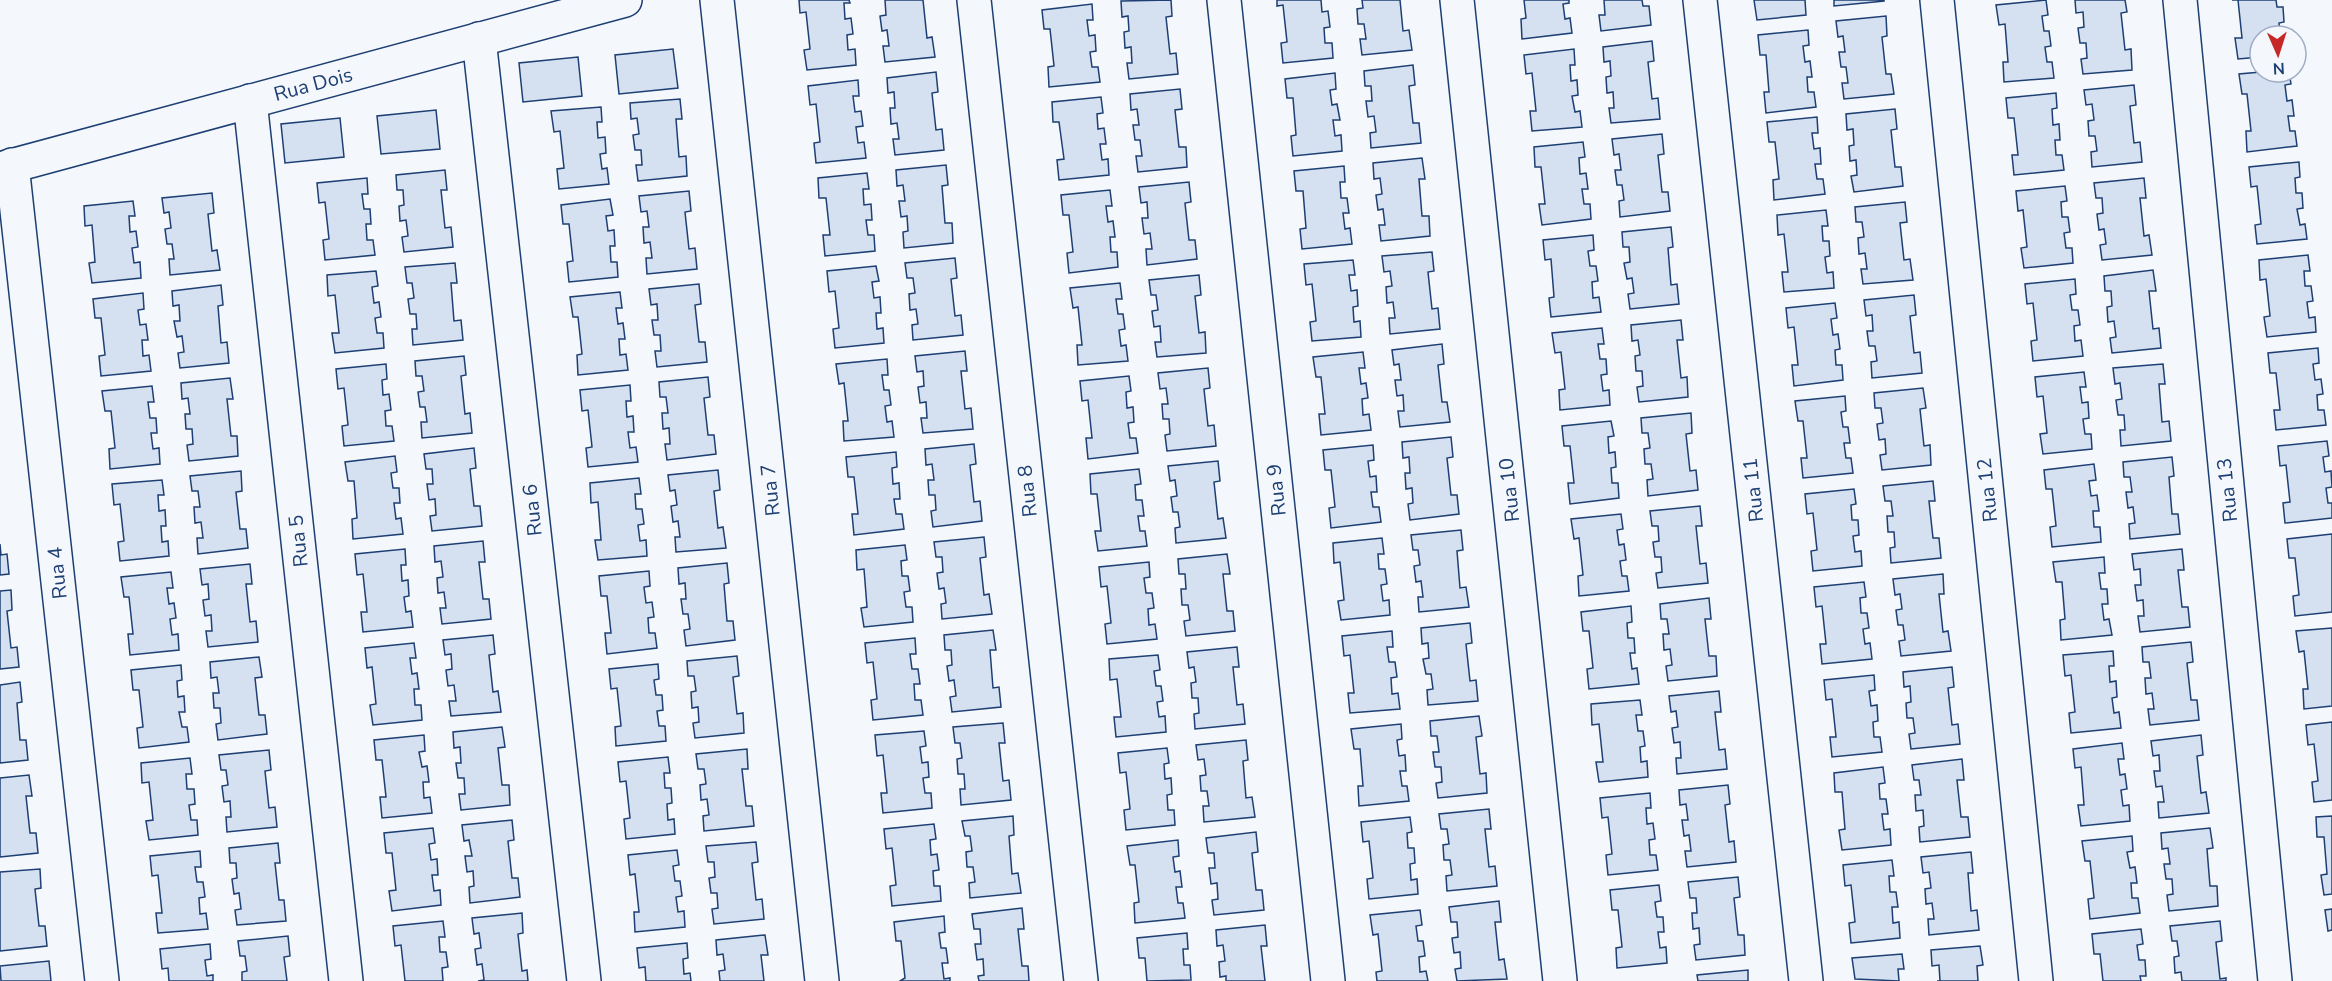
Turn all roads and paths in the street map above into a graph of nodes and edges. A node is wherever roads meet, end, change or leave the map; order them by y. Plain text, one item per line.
1 (625, 0) edge
2 (717, 0) edge
3 (974, 0) edge
4 (1224, 0) edge
5 (1457, 0) edge
6 (1700, 0) edge
7 (1937, 0) edge
8 (2180, 0) edge
9 (479, 39) junction
10 (250, 101) junction
11 (6, 167) edge
12 (102, 981) edge
13 (346, 981) edge
14 (584, 981) edge
15 (822, 981) edge
16 (1081, 981) edge
17 (1329, 981) edge
18 (1560, 981) edge
19 (1806, 981) edge
20 (2036, 981) edge
21 (2275, 981) edge

1 - 9 street, Rua Dois
2 - 15 street, Rua 7
3 - 16 street, Rua 8
4 - 17 street, Rua 9
5 - 18 street, Rua 10
6 - 19 street, Rua 11
7 - 20 street, Rua 12
8 - 21 street, Rua 13
9 - 10 street, Rua Dois
9 - 14 street, Rua 6
10 - 11 street, Rua Dois
10 - 13 street, Rua 5
11 - 12 street, Rua 4

